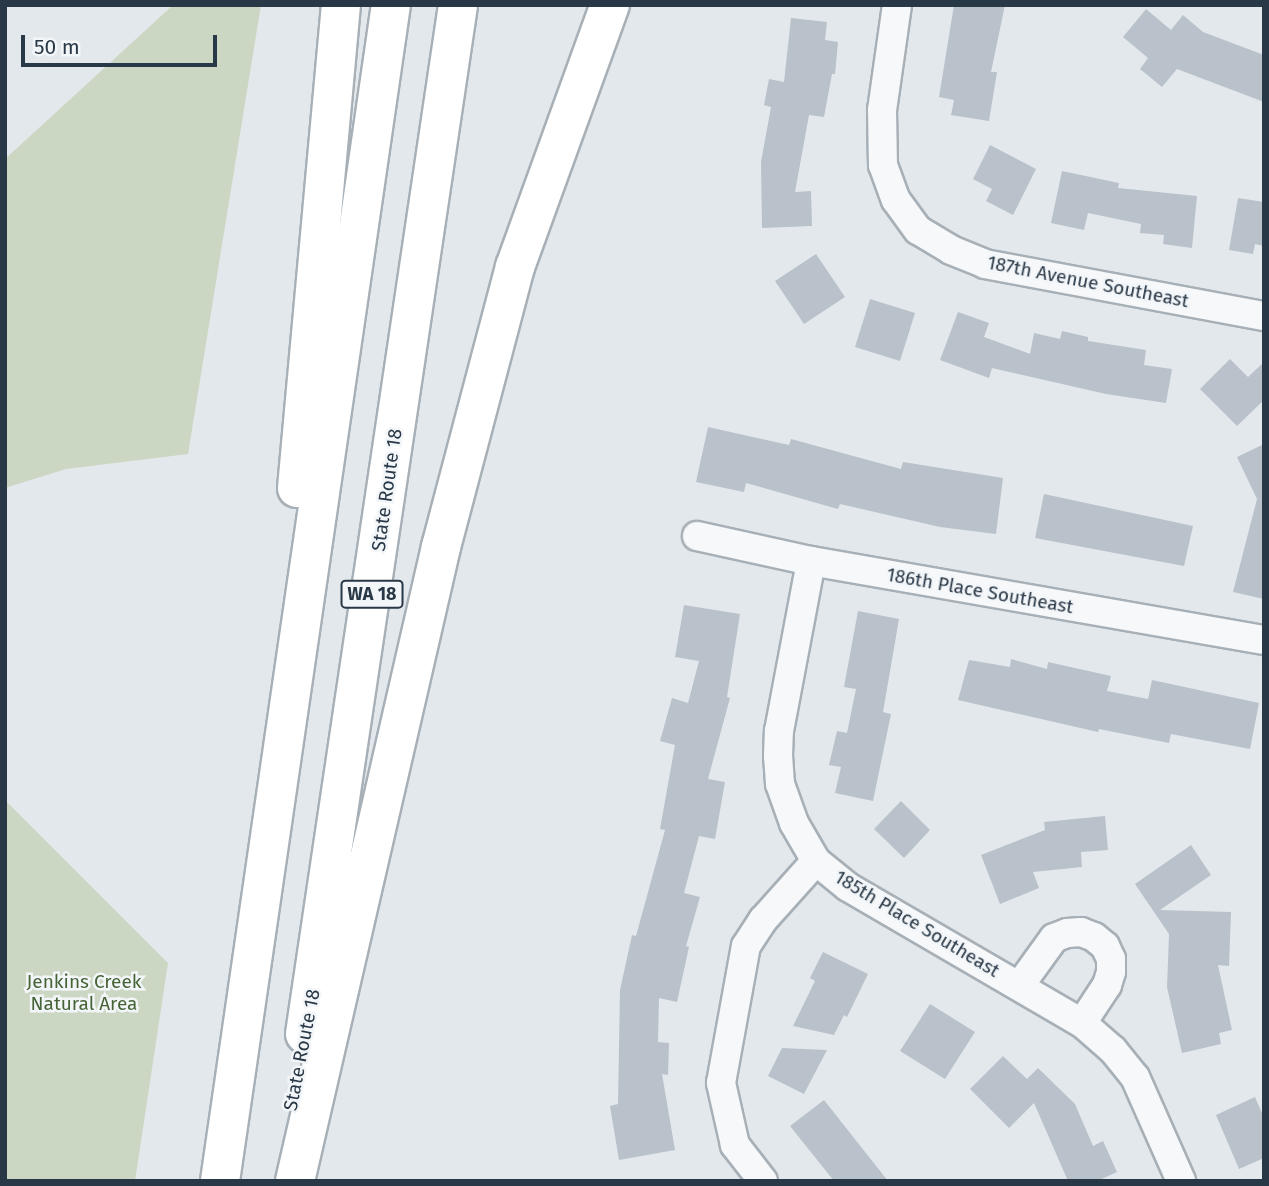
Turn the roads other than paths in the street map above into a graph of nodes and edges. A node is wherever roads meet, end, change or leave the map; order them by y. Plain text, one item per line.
1 (341, 5) edge
2 (391, 5) edge
3 (458, 5) edge
4 (610, 5) edge
5 (897, 5) edge
6 (1264, 316) edge
7 (697, 536) dead end
8 (811, 561) junction
9 (1264, 640) edge
10 (816, 861) junction
11 (254, 953) junction
12 (1020, 985) junction
13 (1082, 1023) junction
14 (220, 1181) edge
15 (277, 1181) edge
16 (295, 1181) edge
17 (762, 1181) edge
18 (1181, 1181) edge

1 - 11 highway
2 - 11 highway
3 - 15 highway, State Route 18 / WA 18
4 - 16 highway
5 - 6 street, 187th Avenue Southeast
7 - 8 street, 186th Place Southeast
8 - 9 street, 186th Place Southeast
8 - 10 street
10 - 12 street, 185th Place Southeast
10 - 17 street
11 - 14 highway
12 - 13 street, 185th Place Southeast
12 - 13 street, 185th Place Southeast
13 - 18 street, 185th Place Southeast

